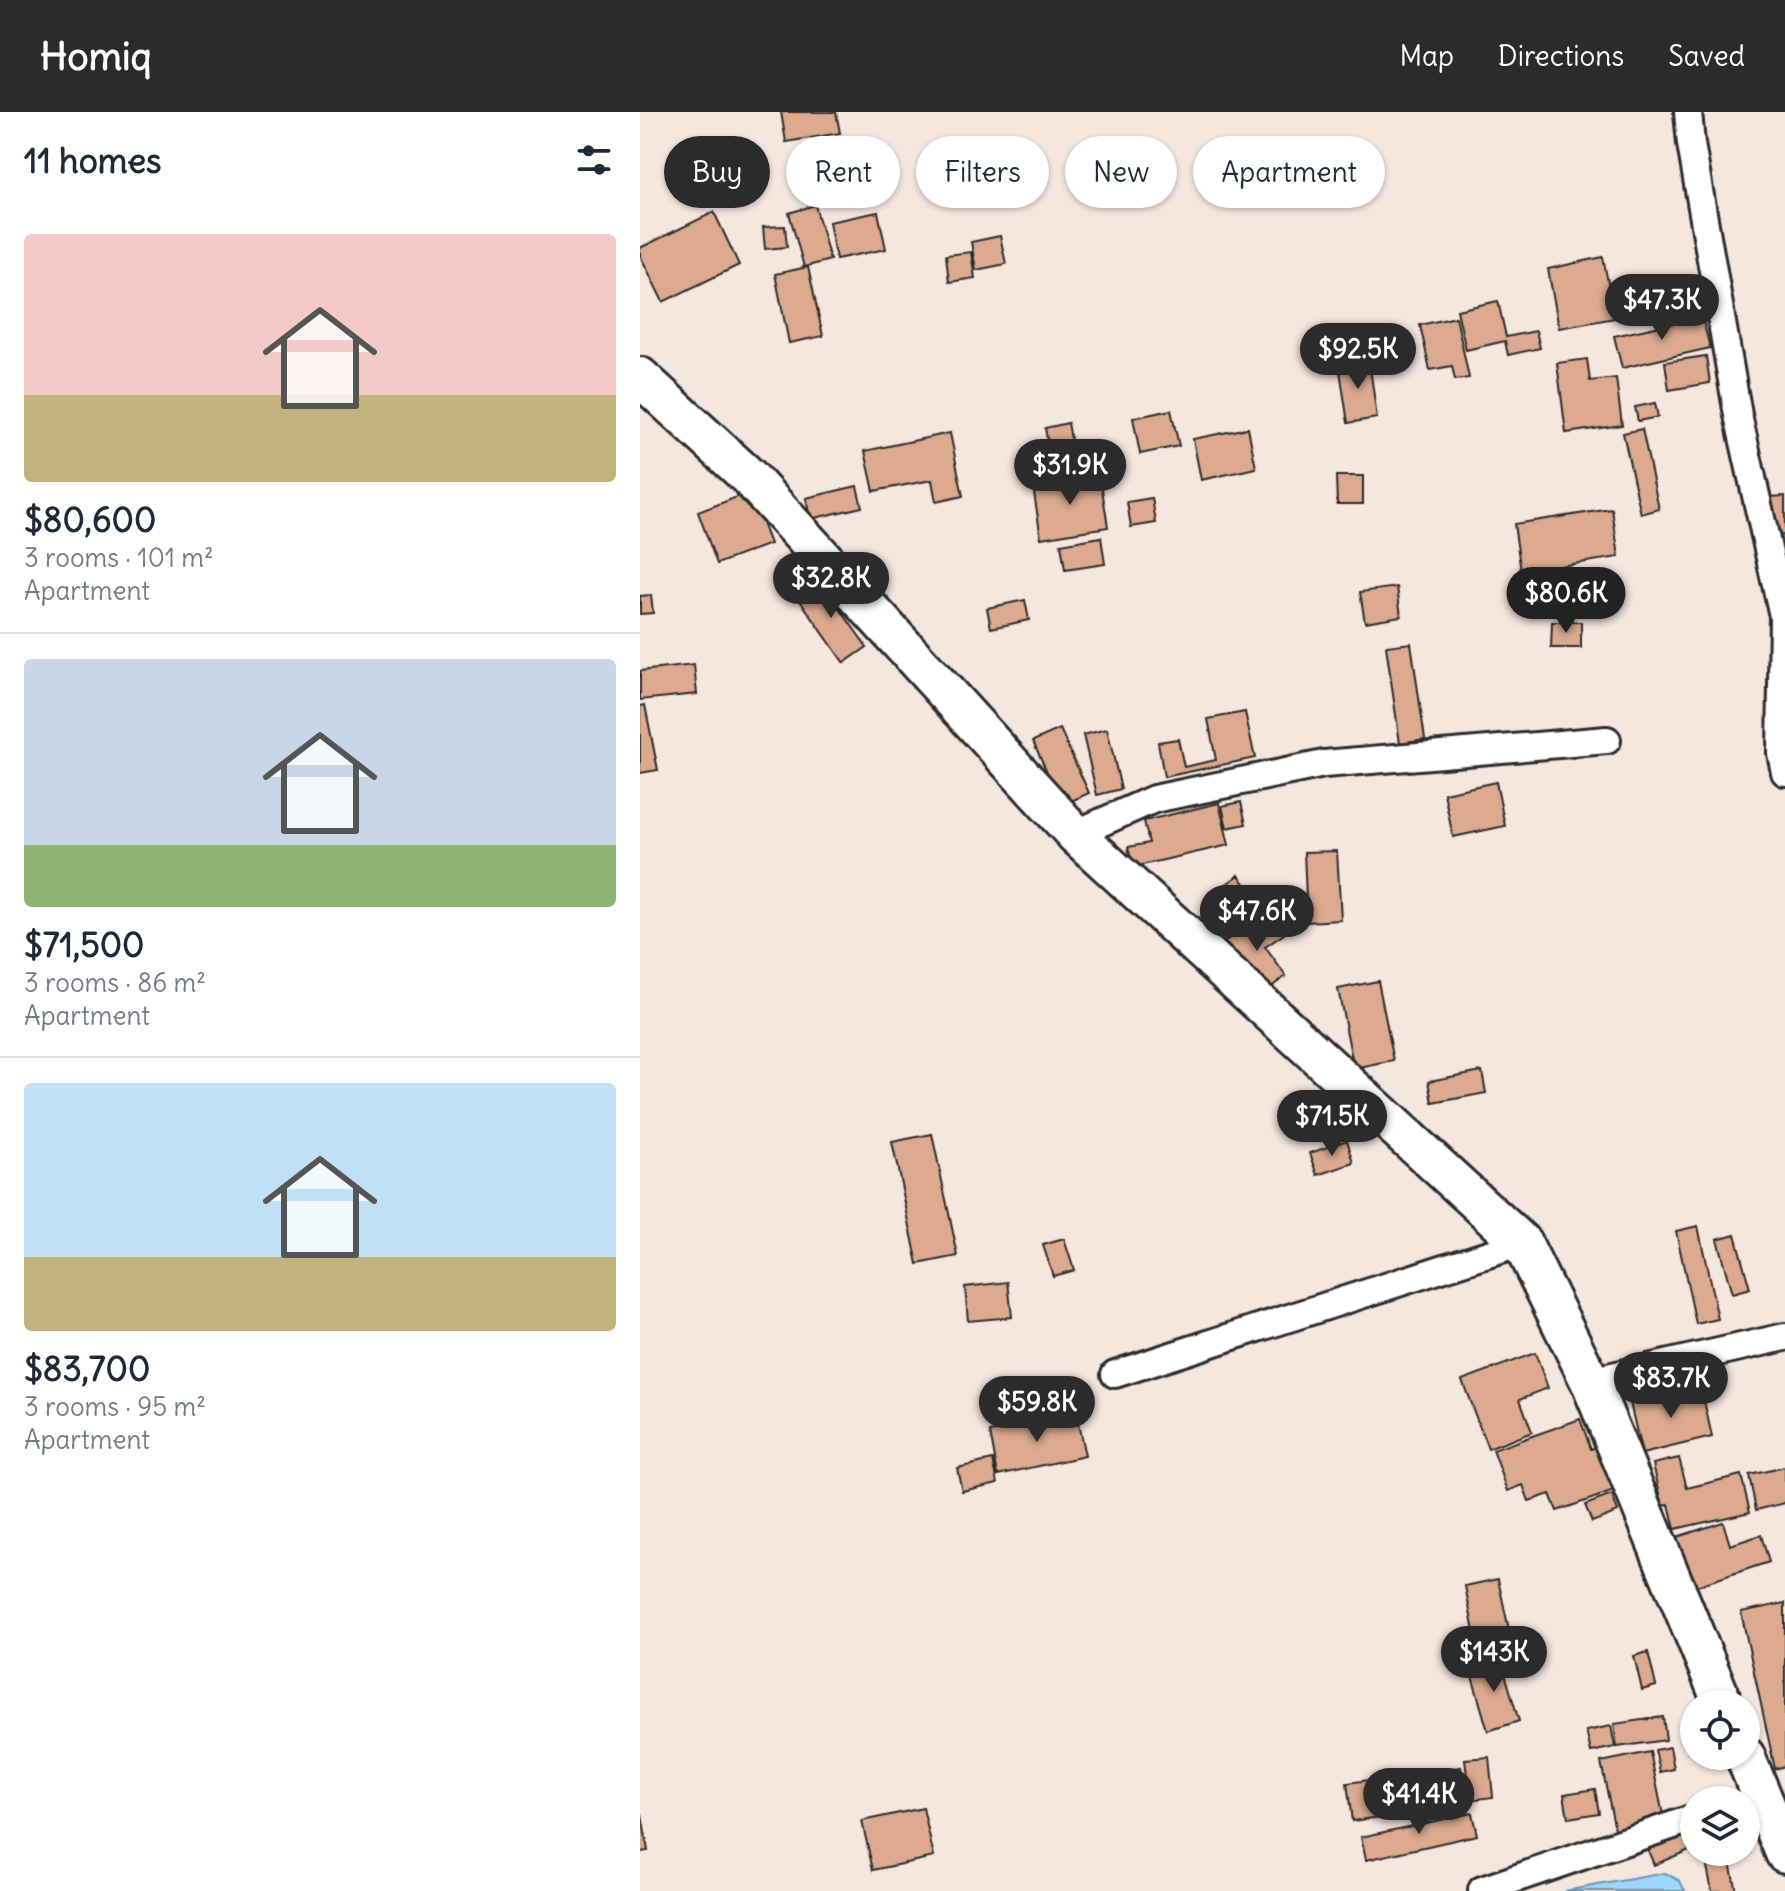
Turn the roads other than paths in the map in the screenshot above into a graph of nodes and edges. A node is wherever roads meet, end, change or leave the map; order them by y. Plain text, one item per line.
1 (1688, 112) edge
2 (640, 377) edge
3 (1607, 740) dead end
4 (1785, 772) edge
5 (1075, 834) junction
6 (1522, 1243) junction
7 (1785, 1337) edge
8 (1115, 1374) dead end
9 (1590, 1381) junction
10 (1717, 1690) edge
11 (1760, 1812) edge
12 (1680, 1823) edge
13 (1785, 1853) edge
14 (1482, 1890) edge

1 - 4 street
2 - 5 main road
3 - 5 street
5 - 6 main road
6 - 8 street
6 - 9 main road
7 - 9 street
9 - 10 main road
11 - 13 main road
12 - 14 street

